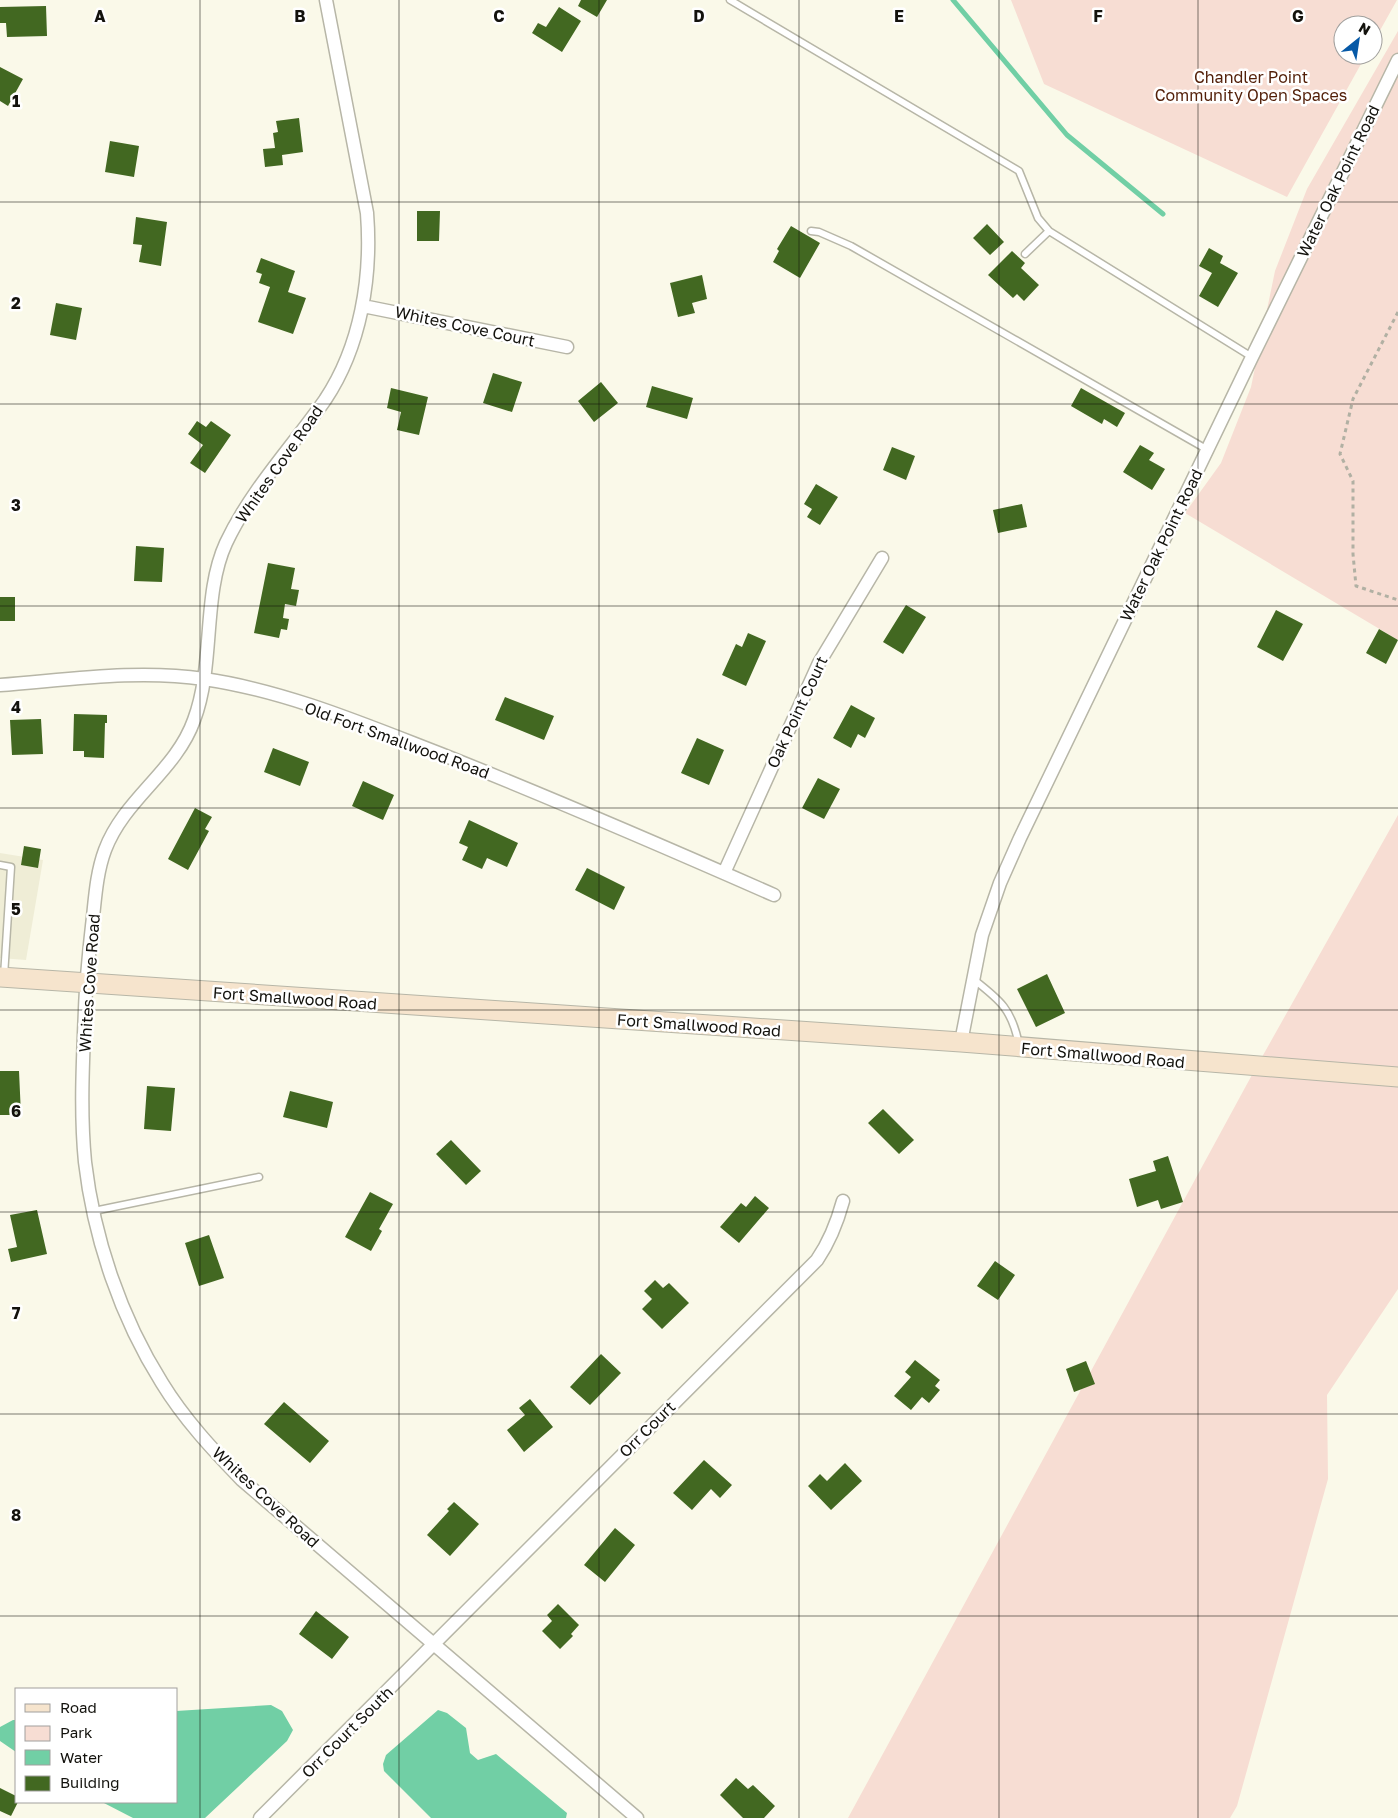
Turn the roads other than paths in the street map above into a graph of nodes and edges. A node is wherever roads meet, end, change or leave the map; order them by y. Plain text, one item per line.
1 (326, 0) edge
2 (730, 0) edge
3 (1398, 60) edge
4 (811, 231) dead end
5 (1049, 231) junction
6 (1024, 254) dead end
7 (362, 306) junction
8 (567, 347) dead end
9 (1252, 357) junction
10 (1208, 450) junction
11 (882, 558) dead end
12 (205, 679) junction
13 (0, 686) edge
14 (0, 865) edge
15 (724, 873) junction
16 (774, 895) dead end
17 (2, 977) edge
18 (973, 979) junction
19 (86, 984) junction
20 (960, 1042) junction
21 (1019, 1047) junction
22 (1398, 1077) edge
23 (259, 1177) dead end
24 (843, 1201) dead end
25 (94, 1211) junction
26 (433, 1645) junction
27 (260, 1818) edge
28 (638, 1818) edge

1 - 7 street, Whites Cove Road
2 - 5 lane
3 - 9 street, Water Oak Point Road
4 - 10 lane
5 - 6 lane
5 - 9 lane
7 - 8 street, Whites Cove Court
7 - 12 street, Whites Cove Road
9 - 10 street, Water Oak Point Road
10 - 18 street, Water Oak Point Road
11 - 15 street, Oak Point Court
12 - 13 street, Old Fort Smallwood Road
12 - 15 street, Old Fort Smallwood Road
12 - 19 street, Whites Cove Road
14 - 17 lane
15 - 16 street, Old Fort Smallwood Road
17 - 19 main road, Fort Smallwood Road
18 - 20 street, Water Oak Point Road
18 - 21 lane
19 - 20 main road, Fort Smallwood Road
19 - 25 street, Whites Cove Road
20 - 21 main road, Fort Smallwood Road
21 - 22 main road, Fort Smallwood Road
23 - 25 lane
24 - 26 street, Orr Court
25 - 26 street, Whites Cove Road
26 - 27 street, Orr Court South
26 - 28 street, Whites Cove Road

